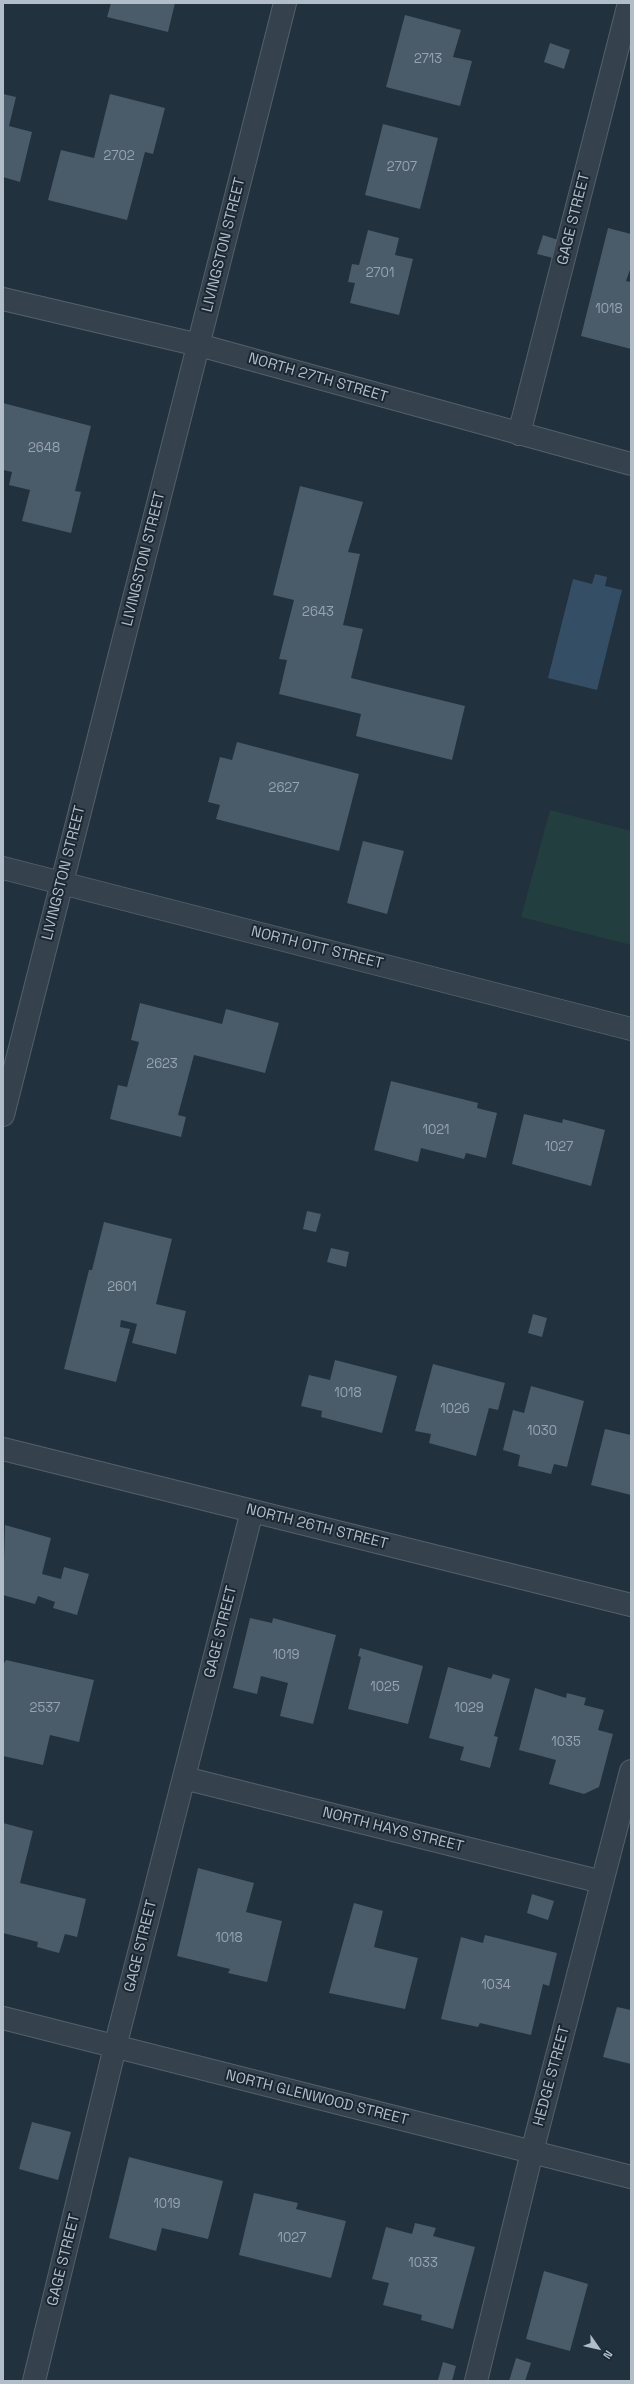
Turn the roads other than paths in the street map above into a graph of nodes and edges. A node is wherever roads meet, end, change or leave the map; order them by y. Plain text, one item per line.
1 (285, 3) edge
2 (629, 3) edge
3 (3, 299) edge
4 (199, 345) junction
5 (519, 434) junction
6 (631, 464) edge
7 (3, 868) edge
8 (62, 883) junction
9 (631, 1029) edge
10 (3, 1115) edge
11 (3, 1449) edge
12 (252, 1511) junction
13 (631, 1605) edge
14 (631, 1771) edge
15 (184, 1778) junction
16 (602, 1882) junction
17 (3, 2018) edge
18 (115, 2047) junction
19 (532, 2152) junction
20 (631, 2177) edge
21 (34, 2381) edge
22 (476, 2381) edge

1 - 4 street, LIVINGSTON STREET
2 - 5 street, GAGE STREET
3 - 4 street, NORTH 27TH STREET
4 - 5 street, NORTH 27TH STREET
4 - 8 street, LIVINGSTON STREET
5 - 6 street, NORTH 27TH STREET
7 - 8 street, NORTH OTT STREET
8 - 9 street, NORTH OTT STREET
8 - 10 street, LIVINGSTON STREET
11 - 12 street, NORTH 26TH STREET
12 - 13 street, NORTH 26TH STREET
12 - 15 street, GAGE STREET
14 - 16 street, HEDGE STREET
15 - 16 street, NORTH HAYS STREET
15 - 18 street, GAGE STREET
16 - 19 street, HEDGE STREET
17 - 18 street, NORTH GLENWOOD STREET
18 - 19 street, NORTH GLENWOOD STREET
18 - 21 street, GAGE STREET
19 - 20 street, NORTH GLENWOOD STREET
19 - 22 street, HEDGE STREET

